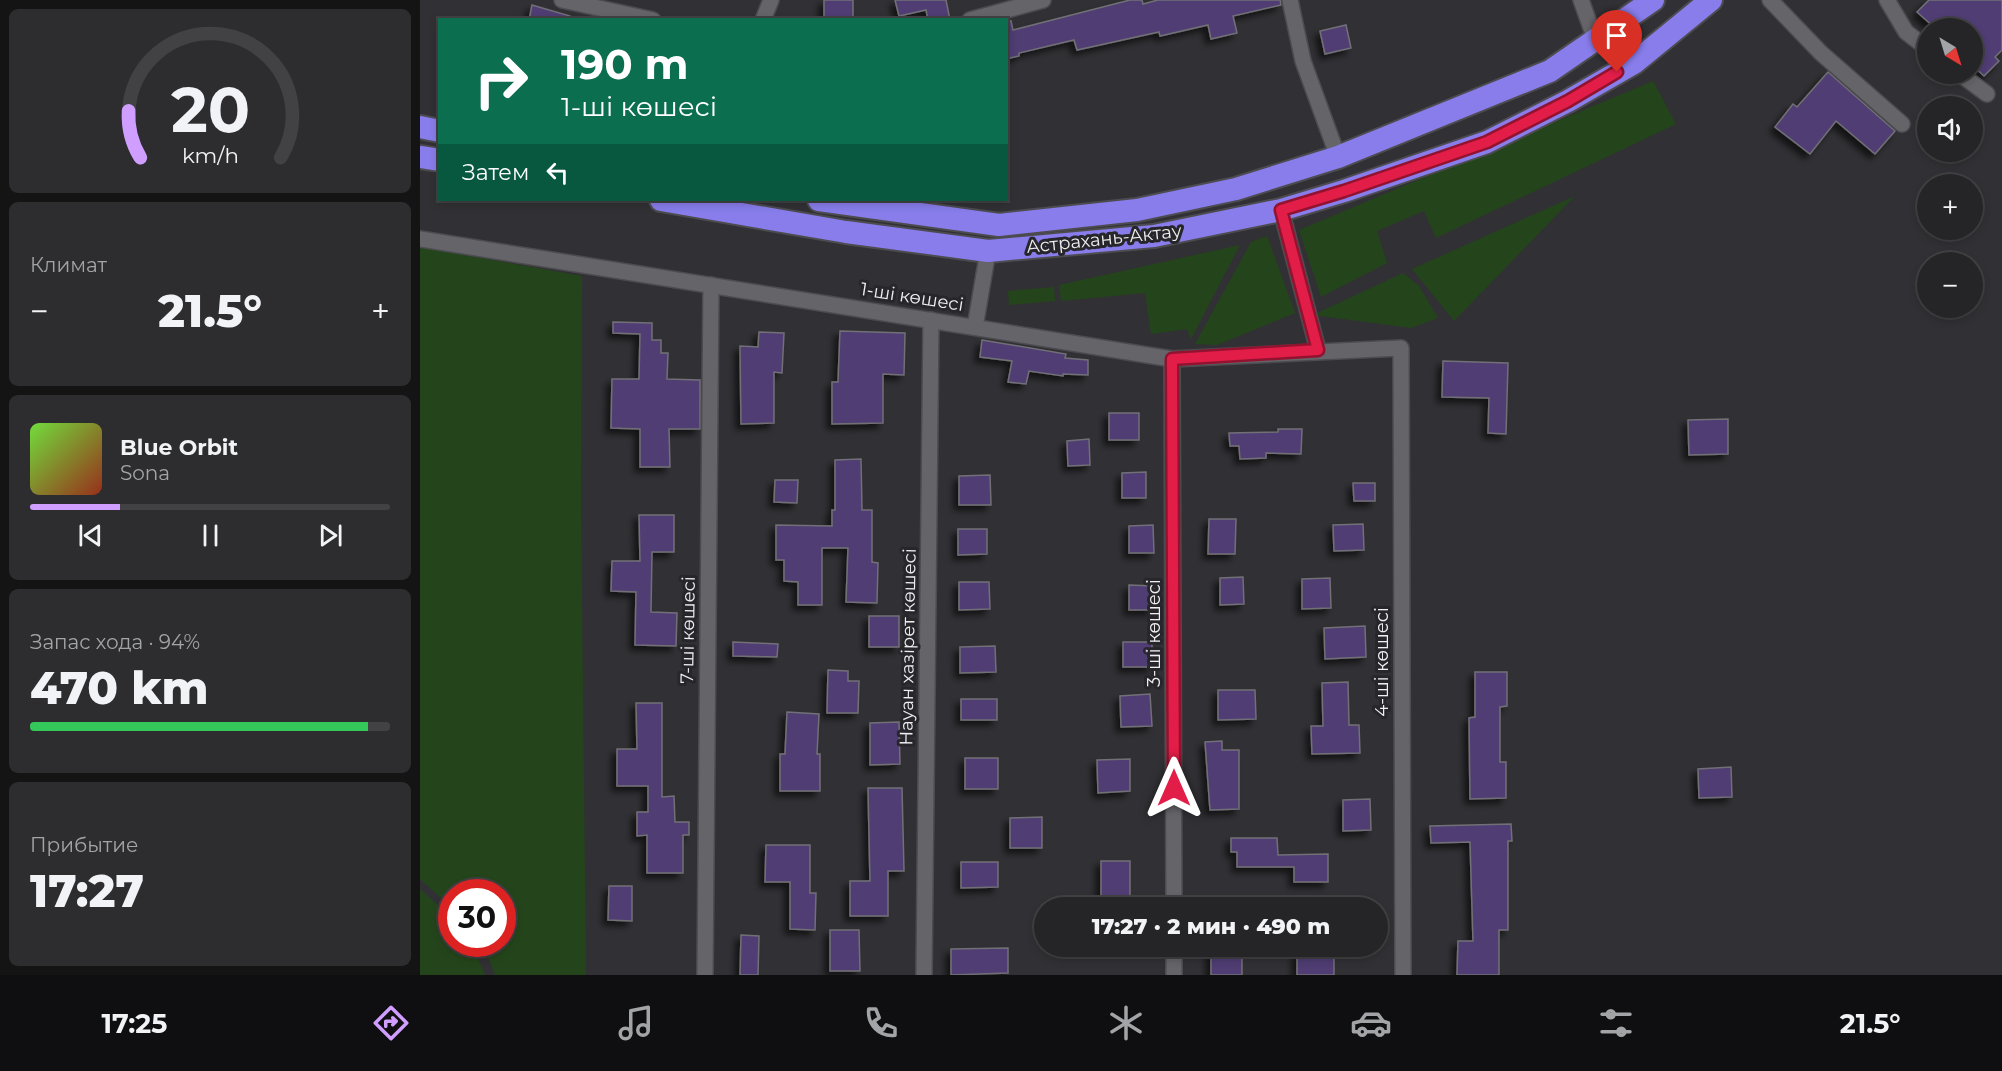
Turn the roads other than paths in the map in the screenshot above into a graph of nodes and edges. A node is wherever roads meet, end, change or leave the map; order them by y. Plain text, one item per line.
1 (562, 0) edge
2 (771, 0) edge
3 (1043, 0) edge
4 (1290, 0) edge
5 (1581, 0) edge
6 (1653, 0) edge
7 (1711, 0) edge
8 (1770, 0) edge
9 (1887, 0) edge
10 (644, 18) edge
11 (764, 18) edge
12 (977, 18) edge
13 (1917, 40) edge
14 (1596, 42) junction
15 (1550, 71) junction
16 (1974, 84) edge
17 (1987, 93) dead end
18 (1568, 101) junction
19 (1902, 124) dead end
20 (420, 127) edge
21 (438, 130) edge
22 (420, 157) edge
23 (1338, 157) junction
24 (438, 160) edge
25 (667, 201) edge
26 (826, 201) edge
27 (1281, 210) junction
28 (420, 239) edge
29 (988, 251) junction
30 (711, 285) junction
31 (931, 320) junction
32 (975, 327) junction
33 (1401, 348) joint
34 (1318, 350) junction
35 (1172, 359) junction
36 (1174, 897) edge
37 (1174, 957) edge
38 (705, 975) edge
39 (924, 975) edge
40 (1174, 975) edge
41 (1403, 975) edge

1 - 10 street
2 - 11 street
3 - 12 street
4 - 23 street
5 - 14 street
6 - 14 highway
7 - 18 highway, Астрахань-Актау
8 - 19 street
9 - 13 street
14 - 15 highway
15 - 18 highway
15 - 23 highway
16 - 17 street
18 - 27 highway, Астрахань-Актау
20 - 21 highway
22 - 24 highway
23 - 26 highway
25 - 29 highway, Астрахань-Актау
27 - 29 highway, Астрахань-Актау
27 - 34 street
28 - 30 street, 1-шi көшесі
29 - 32 street
30 - 31 street, 1-шi көшесі
30 - 38 street, 7-шi көшесі
31 - 32 street, 1-шi көшесі
31 - 39 street, Науан хазірет көшесі
32 - 35 street, 1-шi көшесі
33 - 34 street, 1-шi көшесі
33 - 41 street, 4-шi көшесі
34 - 35 street, 1-шi көшесі
35 - 36 street, 3-шi көшесі
37 - 40 street

